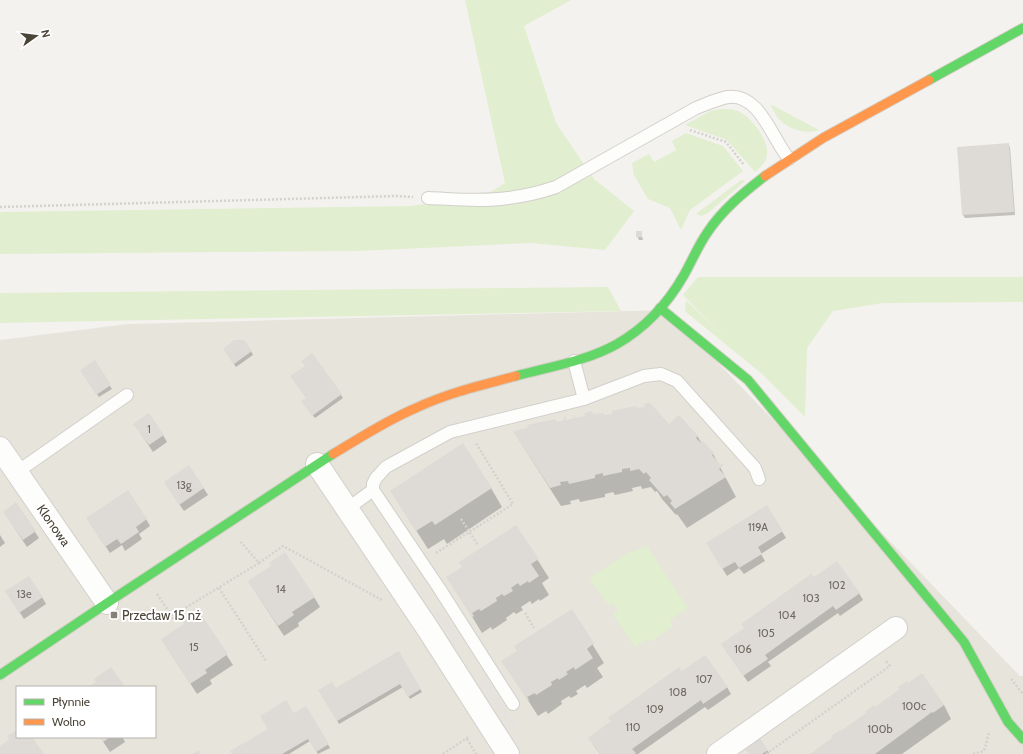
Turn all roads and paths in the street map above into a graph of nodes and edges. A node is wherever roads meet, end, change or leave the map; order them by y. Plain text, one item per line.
1 (1023, 28) edge
2 (687, 128) dead end
3 (789, 159) junction
4 (746, 168) dead end
5 (428, 198) joint
6 (0, 207) edge
7 (660, 308) junction
8 (574, 361) junction
9 (128, 395) dead end
10 (584, 399) junction
11 (466, 428) junction
12 (0, 448) edge
13 (317, 464) junction
14 (17, 472) junction
15 (759, 479) dead end
16 (373, 490) junction
17 (347, 509) junction
18 (461, 519) dead end
19 (469, 532) junction
20 (240, 540) dead end
21 (478, 545) dead end
22 (422, 562) junction
23 (259, 563) junction
24 (219, 588) junction
25 (153, 589) dead end
26 (107, 603) junction
27 (388, 604) dead end
28 (525, 613) dead end
29 (172, 616) junction
30 (175, 621) dead end
31 (534, 628) dead end
32 (896, 628) dead end
33 (874, 644) junction
34 (266, 661) dead end
35 (0, 675) edge
36 (513, 704) dead end
37 (472, 735) dead end
38 (467, 739) junction
39 (1023, 739) edge
40 (443, 754) edge
41 (476, 754) edge
42 (508, 754) edge
43 (718, 754) edge
44 (766, 754) edge

1 - 3 street
2 - 4 path
3 - 5 lane
3 - 7 street
5 - 6 path
7 - 8 street
7 - 39 street
8 - 10 lane
8 - 13 street
9 - 14 lane
10 - 11 lane
10 - 15 lane
11 - 16 lane
11 - 19 path
12 - 14 street, Klonowa
13 - 17 street
13 - 26 street
14 - 26 street, Klonowa
16 - 17 lane
16 - 22 lane
17 - 42 street
18 - 19 path
19 - 21 path
19 - 22 path
20 - 23 path
22 - 36 lane
23 - 24 path
23 - 27 path
24 - 29 path
24 - 34 path
25 - 29 path
26 - 35 street
28 - 31 path
29 - 30 path
32 - 33 street
33 - 43 street
33 - 44 path
37 - 38 path
38 - 40 path
38 - 41 path

